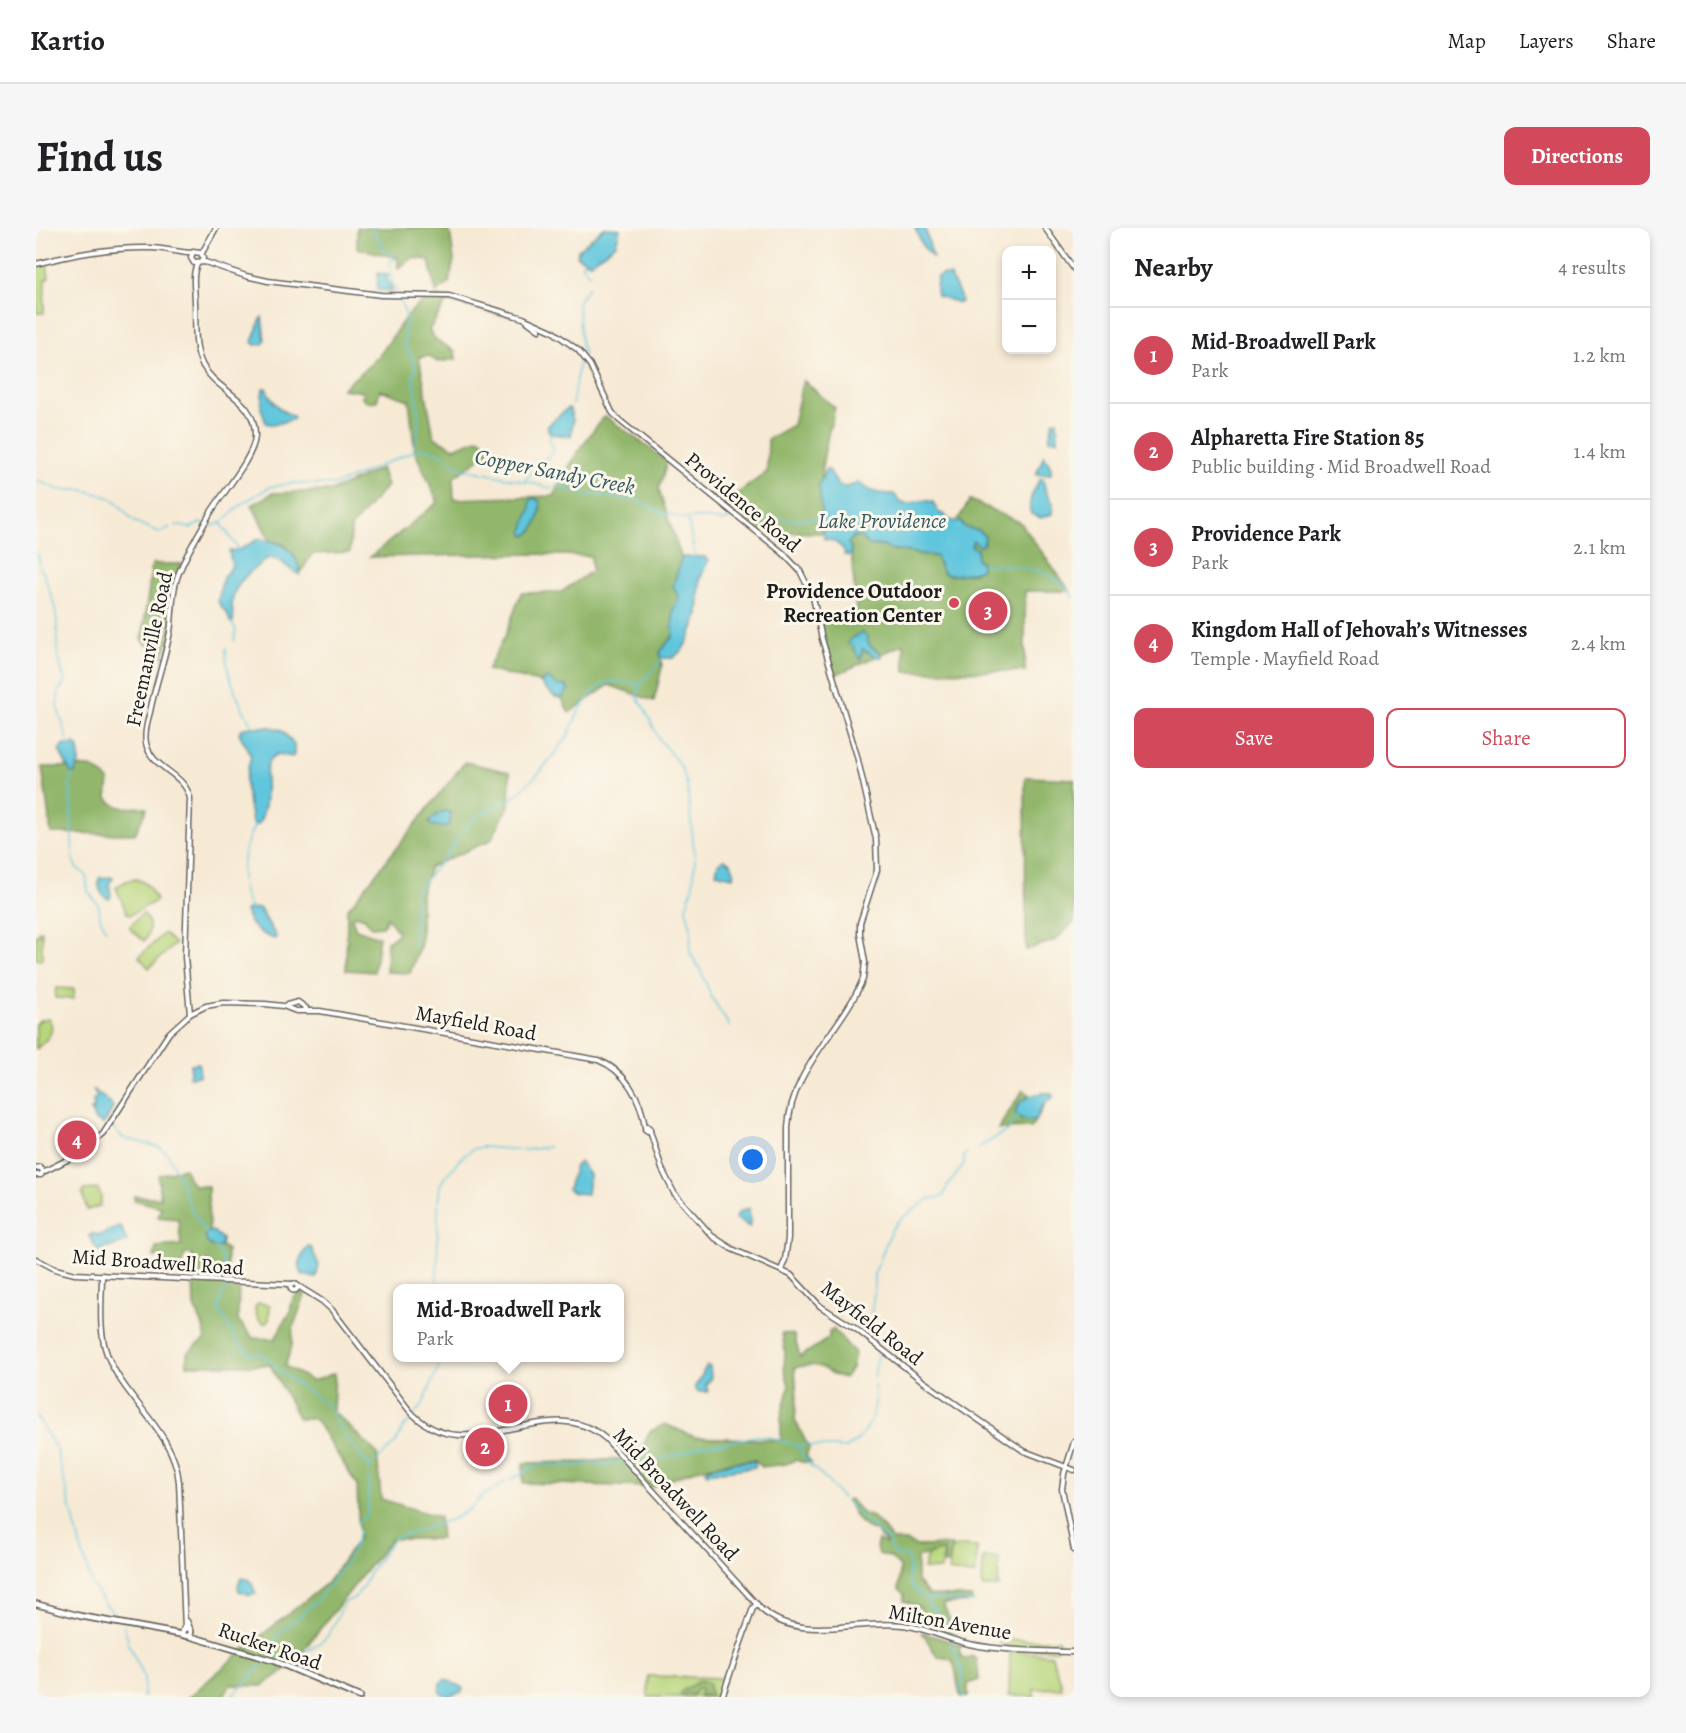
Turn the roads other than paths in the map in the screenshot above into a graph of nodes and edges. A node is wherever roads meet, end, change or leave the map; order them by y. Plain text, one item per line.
1 (1045, 228) edge
2 (215, 230) edge
3 (197, 257) junction
4 (36, 264) edge
5 (1074, 269) edge
6 (523, 318) junction
7 (540, 330) dead end
8 (294, 1006) junction
9 (301, 1008) junction
10 (309, 1010) junction
11 (190, 1014) junction
12 (301, 1016) dead end
13 (36, 1162) edge
14 (39, 1168) edge
15 (36, 1175) edge
16 (36, 1259) edge
17 (781, 1270) junction
18 (102, 1275) junction
19 (1074, 1442) edge
20 (1066, 1467) junction
21 (1074, 1470) edge
22 (1074, 1550) edge
23 (36, 1604) edge
24 (757, 1604) junction
25 (188, 1632) junction
26 (1074, 1652) edge
27 (360, 1697) edge
28 (722, 1697) edge

1 - 5 street
2 - 3 street, Freemanville Road
3 - 4 street, Providence Road
3 - 6 street, Providence Road
3 - 11 street, Freemanville Road
6 - 7 street
6 - 17 street, Providence Road
8 - 9 street
8 - 9 street
8 - 11 street
9 - 10 street, Mayfield Road
10 - 12 street
10 - 17 street, Mayfield Road
11 - 14 street
13 - 14 street
14 - 15 street
16 - 18 street, Mid Broadwell Road
17 - 20 street, Mayfield Road
18 - 24 street, Mid Broadwell Road
18 - 25 street
19 - 20 street
20 - 21 street, Mayfield Road
20 - 22 street
23 - 25 main road
24 - 26 street, Milton Avenue
24 - 28 street
25 - 27 main road, Rucker Road

